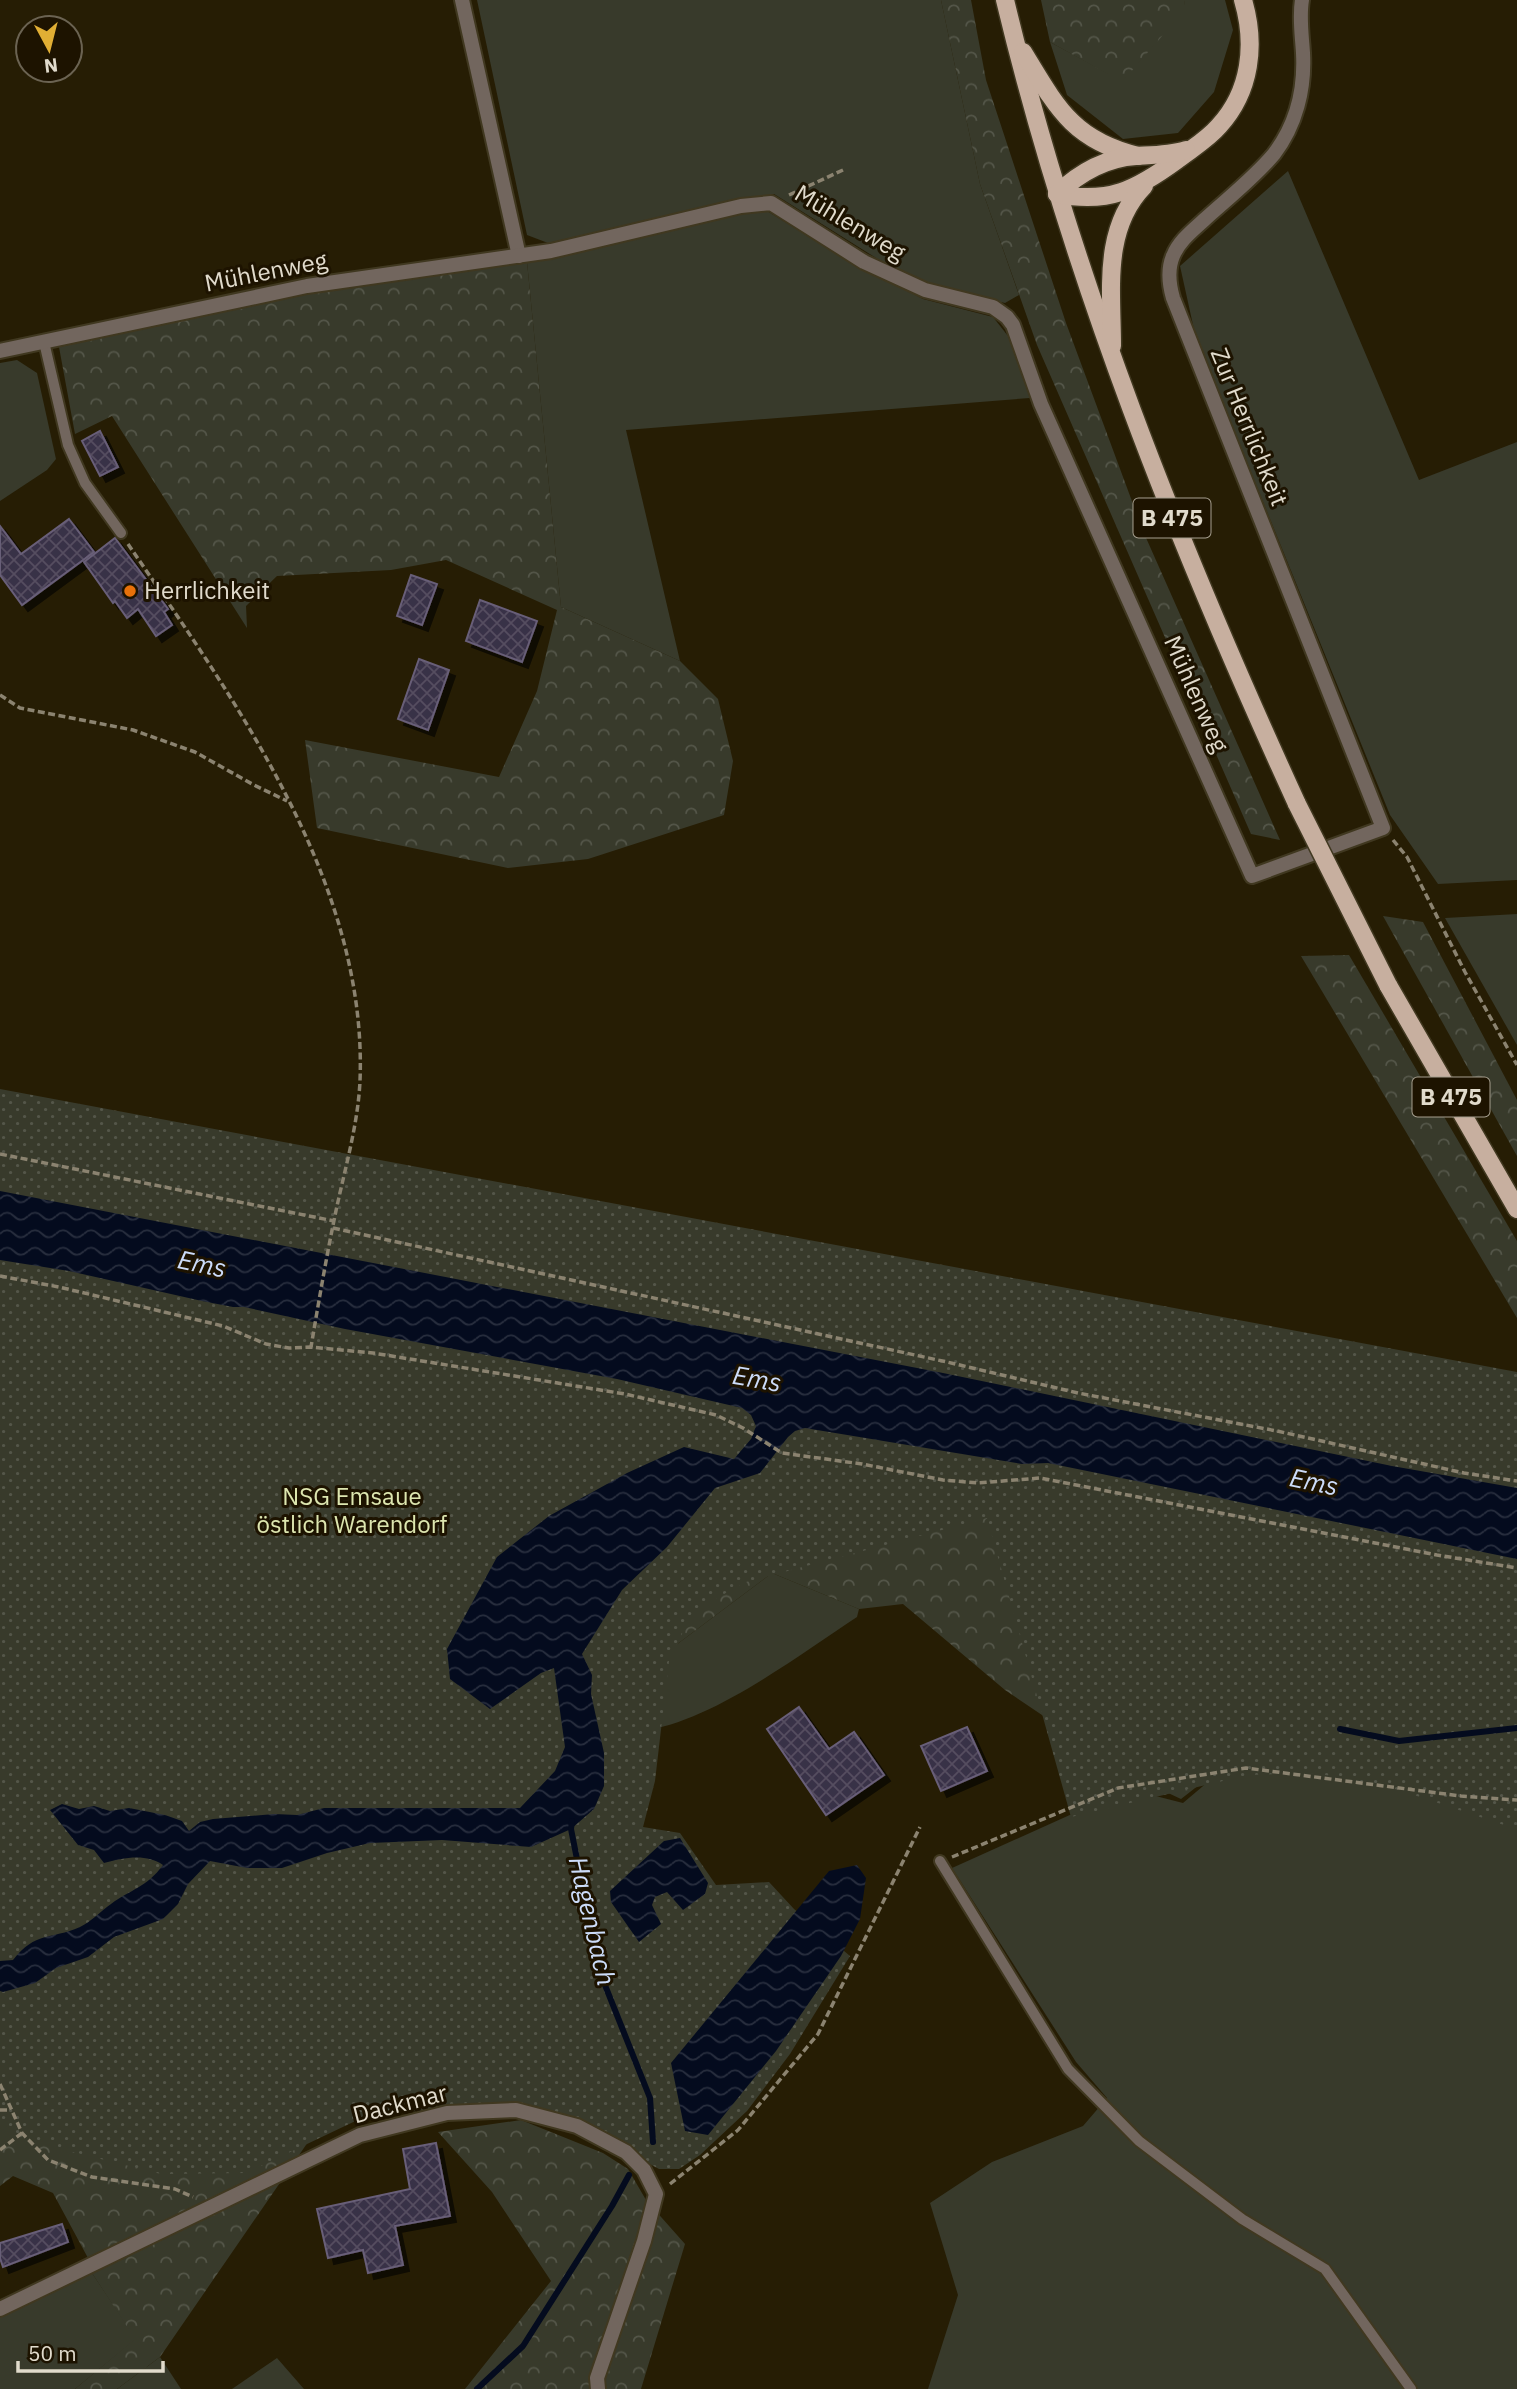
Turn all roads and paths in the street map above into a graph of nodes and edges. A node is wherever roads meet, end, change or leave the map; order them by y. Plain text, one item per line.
1 (462, 0) edge
2 (1005, 0) edge
3 (1243, 0) edge
4 (1302, 0) edge
5 (1013, 35) junction
6 (1193, 148) junction
7 (1138, 156) junction
8 (843, 170) dead end
9 (1150, 180) junction
10 (1057, 194) junction
11 (771, 203) junction
12 (519, 256) junction
13 (44, 342) junction
14 (0, 351) edge
15 (1112, 360) junction
16 (121, 533) joint
17 (0, 695) edge
18 (289, 802) junction
19 (1383, 828) junction
20 (1517, 1065) edge
21 (0, 1154) edge
22 (1517, 1209) edge
23 (334, 1221) junction
24 (333, 1228) junction
25 (0, 1276) edge
26 (311, 1347) junction
27 (1517, 1481) edge
28 (1517, 1568) edge
29 (1517, 1800) edge
30 (920, 1827) dead end
31 (940, 1861) joint
32 (0, 2084) edge
33 (0, 2110) edge
34 (10, 2110) junction
35 (22, 2133) junction
36 (0, 2150) edge
37 (656, 2194) junction
38 (211, 2205) junction
39 (0, 2309) edge
40 (598, 2389) edge
41 (1411, 2389) edge

1 - 12 street
2 - 5 main road, B 475
3 - 6 main road
4 - 19 street, Zur Herrlichkeit
5 - 7 main road
5 - 10 main road, B 475
6 - 7 main road
6 - 9 main road
7 - 10 main road
8 - 11 path
9 - 10 main road
9 - 15 main road
10 - 15 main road, B 475
11 - 12 street, Mühlenweg
11 - 19 street, Mühlenweg
12 - 13 street, Mühlenweg
13 - 14 street, Mühlenweg
13 - 16 lane
15 - 22 main road, B 475, bridge
16 - 18 path
17 - 18 path
18 - 23 path
19 - 20 path
21 - 23 path
23 - 24 path
24 - 26 path
24 - 27 path
25 - 26 path
26 - 28 path
29 - 31 path
30 - 37 path
31 - 41 lane
32 - 34 path
33 - 34 path
34 - 35 path
35 - 36 path
35 - 38 path
37 - 38 street, Dackmar
37 - 40 street
38 - 39 street, Dackmar

